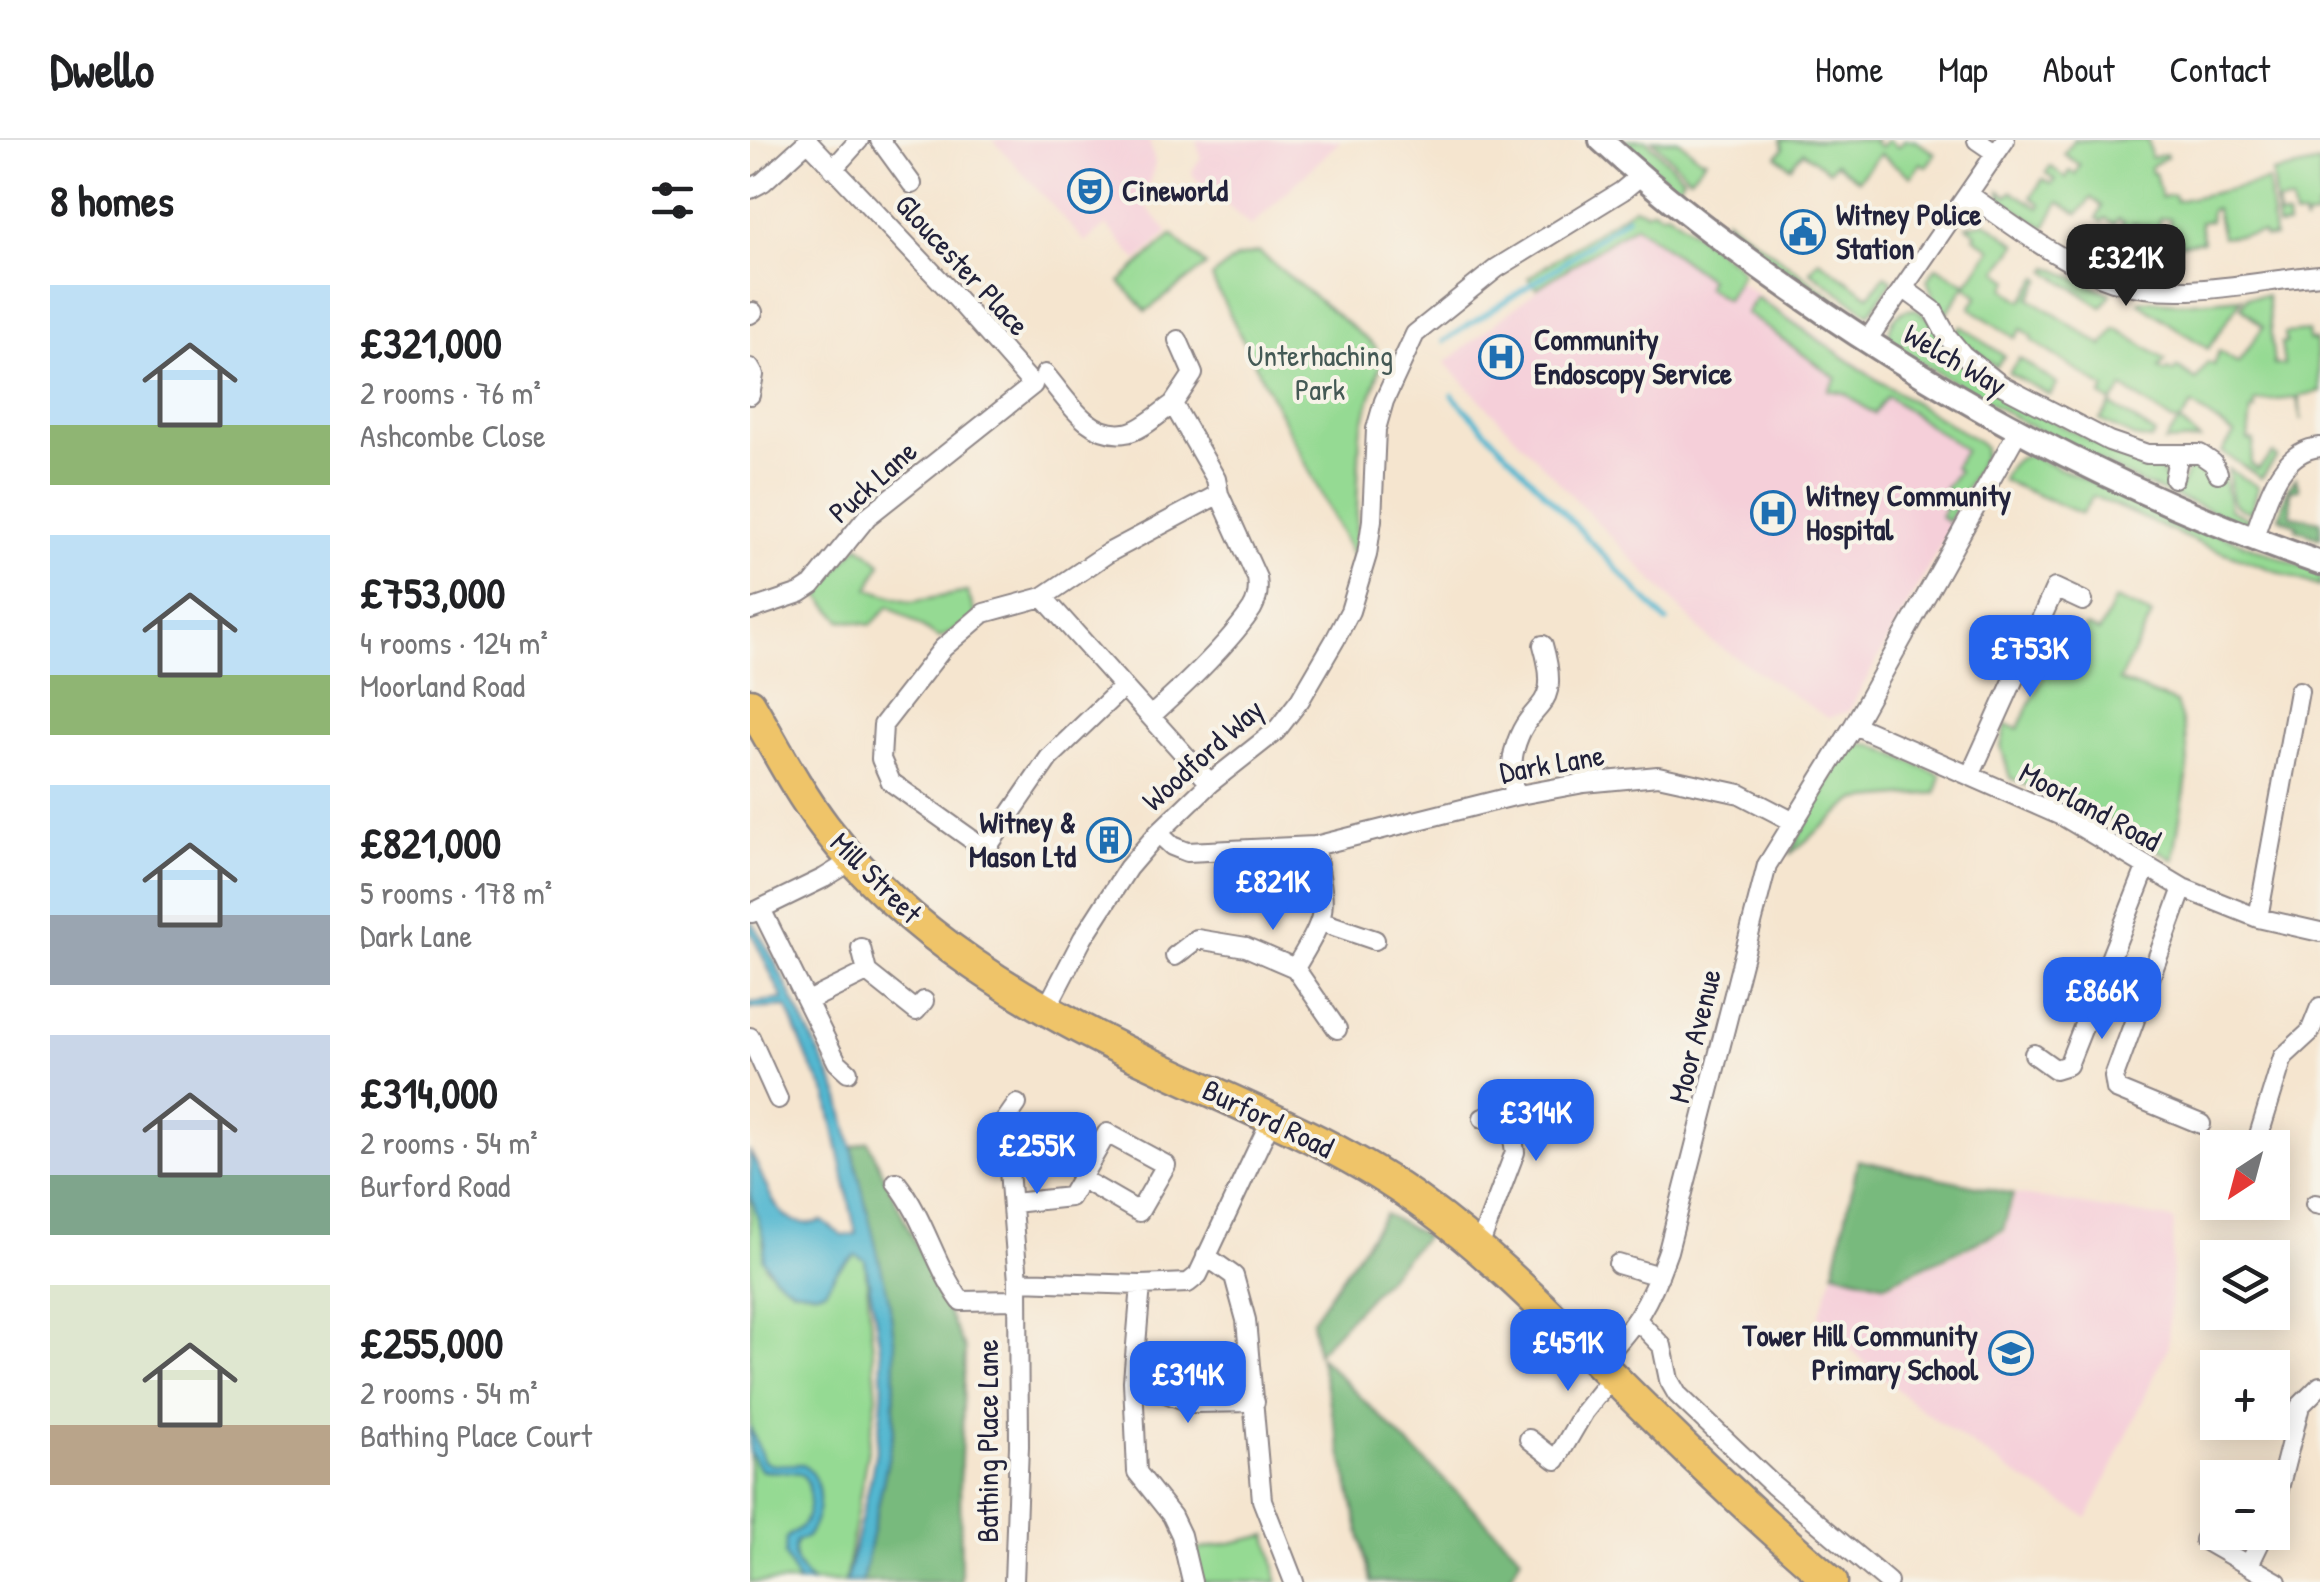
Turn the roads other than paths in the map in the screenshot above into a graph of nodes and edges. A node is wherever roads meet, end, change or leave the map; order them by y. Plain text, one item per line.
1 (807, 140) edge
2 (859, 140) edge
3 (880, 140) edge
4 (1601, 140) edge
5 (1977, 140) edge
6 (2000, 146) edge
7 (833, 169) junction
8 (1640, 176) junction
9 (912, 184) dead end
10 (750, 190) edge
11 (1968, 194) junction
12 (2320, 275) edge
13 (1903, 288) junction
14 (1178, 340) dead end
15 (1866, 342) junction
16 (750, 368) edge
17 (1039, 380) junction
18 (750, 395) edge
19 (1173, 404) junction
20 (2018, 431) junction
21 (2320, 447) edge
22 (2179, 454) junction
23 (2218, 473) dead end
24 (2174, 478) dead end
25 (1220, 494) junction
26 (2253, 539) junction
27 (2320, 563) edge
28 (1043, 597) junction
29 (2083, 601) dead end
30 (750, 610) edge
31 (1543, 644) dead end
32 (1122, 687) junction
33 (2299, 691) dead end
34 (750, 704) edge
35 (1152, 716) junction
36 (1854, 726) junction
37 (1970, 776) junction
38 (1210, 783) junction
39 (1514, 796) junction
40 (1794, 822) junction
41 (1158, 833) junction
42 (1315, 846) junction
43 (853, 860) junction
44 (2146, 868) junction
45 (2183, 888) junction
46 (755, 912) edge
47 (2258, 918) junction
48 (1322, 922) junction
49 (2320, 932) edge
50 (1375, 940) dead end
51 (860, 948) dead end
52 (1175, 956) dead end
53 (1295, 968) junction
54 (868, 972) junction
55 (924, 1000) dead end
56 (808, 1001) junction
57 (2320, 1008) edge
58 (1046, 1009) junction
59 (1336, 1028) dead end
60 (750, 1037) edge
61 (2034, 1054) dead end
62 (848, 1072) dead end
63 (778, 1099) dead end
64 (1016, 1104) dead end
65 (1272, 1118) junction
66 (1483, 1118) dead end
67 (2201, 1124) dead end
68 (2261, 1130) edge
69 (1080, 1178) junction
70 (896, 1182) dead end
71 (1014, 1203) junction
72 (1480, 1247) junction
73 (1206, 1256) junction
74 (1618, 1264) dead end
75 (1659, 1276) junction
76 (1018, 1281) junction
77 (1141, 1285) junction
78 (1015, 1300) junction
79 (1638, 1321) junction
80 (1606, 1370) junction
81 (1133, 1381) junction
82 (2320, 1386) edge
83 (1256, 1402) junction
84 (1529, 1439) dead end
85 (2286, 1460) edge
86 (2222, 1550) edge
87 (2256, 1550) edge
88 (2249, 1565) junction
89 (1014, 1582) edge
90 (1192, 1582) edge
91 (1294, 1582) edge
92 (1832, 1582) edge
93 (1888, 1582) edge
94 (2277, 1582) edge

1 - 7 street, Gloucester Place
1 - 10 street, Gloucester Place
2 - 7 street
3 - 9 street
4 - 8 street, Welch Way
5 - 6 street
6 - 11 street
7 - 17 street, Gloucester Place
8 - 15 street, Welch Way
8 - 38 street, Woodford Way
11 - 12 street
11 - 13 street
13 - 15 street
13 - 22 street, Welch Way
14 - 19 street
15 - 20 street, Welch Way
16 - 18 street
17 - 19 street, Gloucester Place
17 - 30 street, Puck Lane
19 - 25 street
20 - 26 street, Welch Way
20 - 36 street
21 - 26 street
22 - 23 street, Welch Way
22 - 24 street
25 - 28 street
25 - 35 street
26 - 27 street, Welch Way
28 - 32 street
28 - 32 street
29 - 37 street, Moorland Road
31 - 39 street
32 - 35 street
33 - 47 street
34 - 43 main road, Mill Street
35 - 38 street
36 - 37 street, Moorland Road
36 - 40 street, Moor Avenue
37 - 44 street, Moorland Road
38 - 41 street, Woodford Way
39 - 40 street, Dark Lane
39 - 42 street, Dark Lane
40 - 75 street, Moor Avenue
41 - 42 street, Dark Lane
41 - 58 street, Woodford Way
42 - 48 street
43 - 46 street
43 - 58 main road, Mill Street
44 - 45 street, Moorland Road
44 - 61 street
45 - 47 street, Moorland Road
45 - 67 street, Moorland Road
46 - 56 street
47 - 49 street, Moorland Road
48 - 50 street
48 - 53 street
51 - 54 street
52 - 53 street
53 - 59 street
54 - 55 street
54 - 56 street
56 - 62 street
57 - 68 street
58 - 65 main road, Burford Road
60 - 63 street
64 - 71 street, Bathing Place Lane
65 - 72 main road, Burford Road
65 - 73 street
66 - 72 street
69 - 69 street
69 - 71 street
70 - 78 street
71 - 76 street, Bathing Place Lane
72 - 80 main road, Burford Road
73 - 77 street
73 - 83 street
74 - 75 street
75 - 79 street, Moor Avenue
76 - 77 street
76 - 78 street, Bathing Place Lane
77 - 81 street
78 - 89 street, Bathing Place Lane
79 - 80 street, Moor Avenue
79 - 93 street
80 - 84 street, Moor Avenue
80 - 92 main road, Burford Road
81 - 83 street
81 - 90 street
82 - 85 street
83 - 91 street
86 - 88 street
87 - 88 street
88 - 94 street

